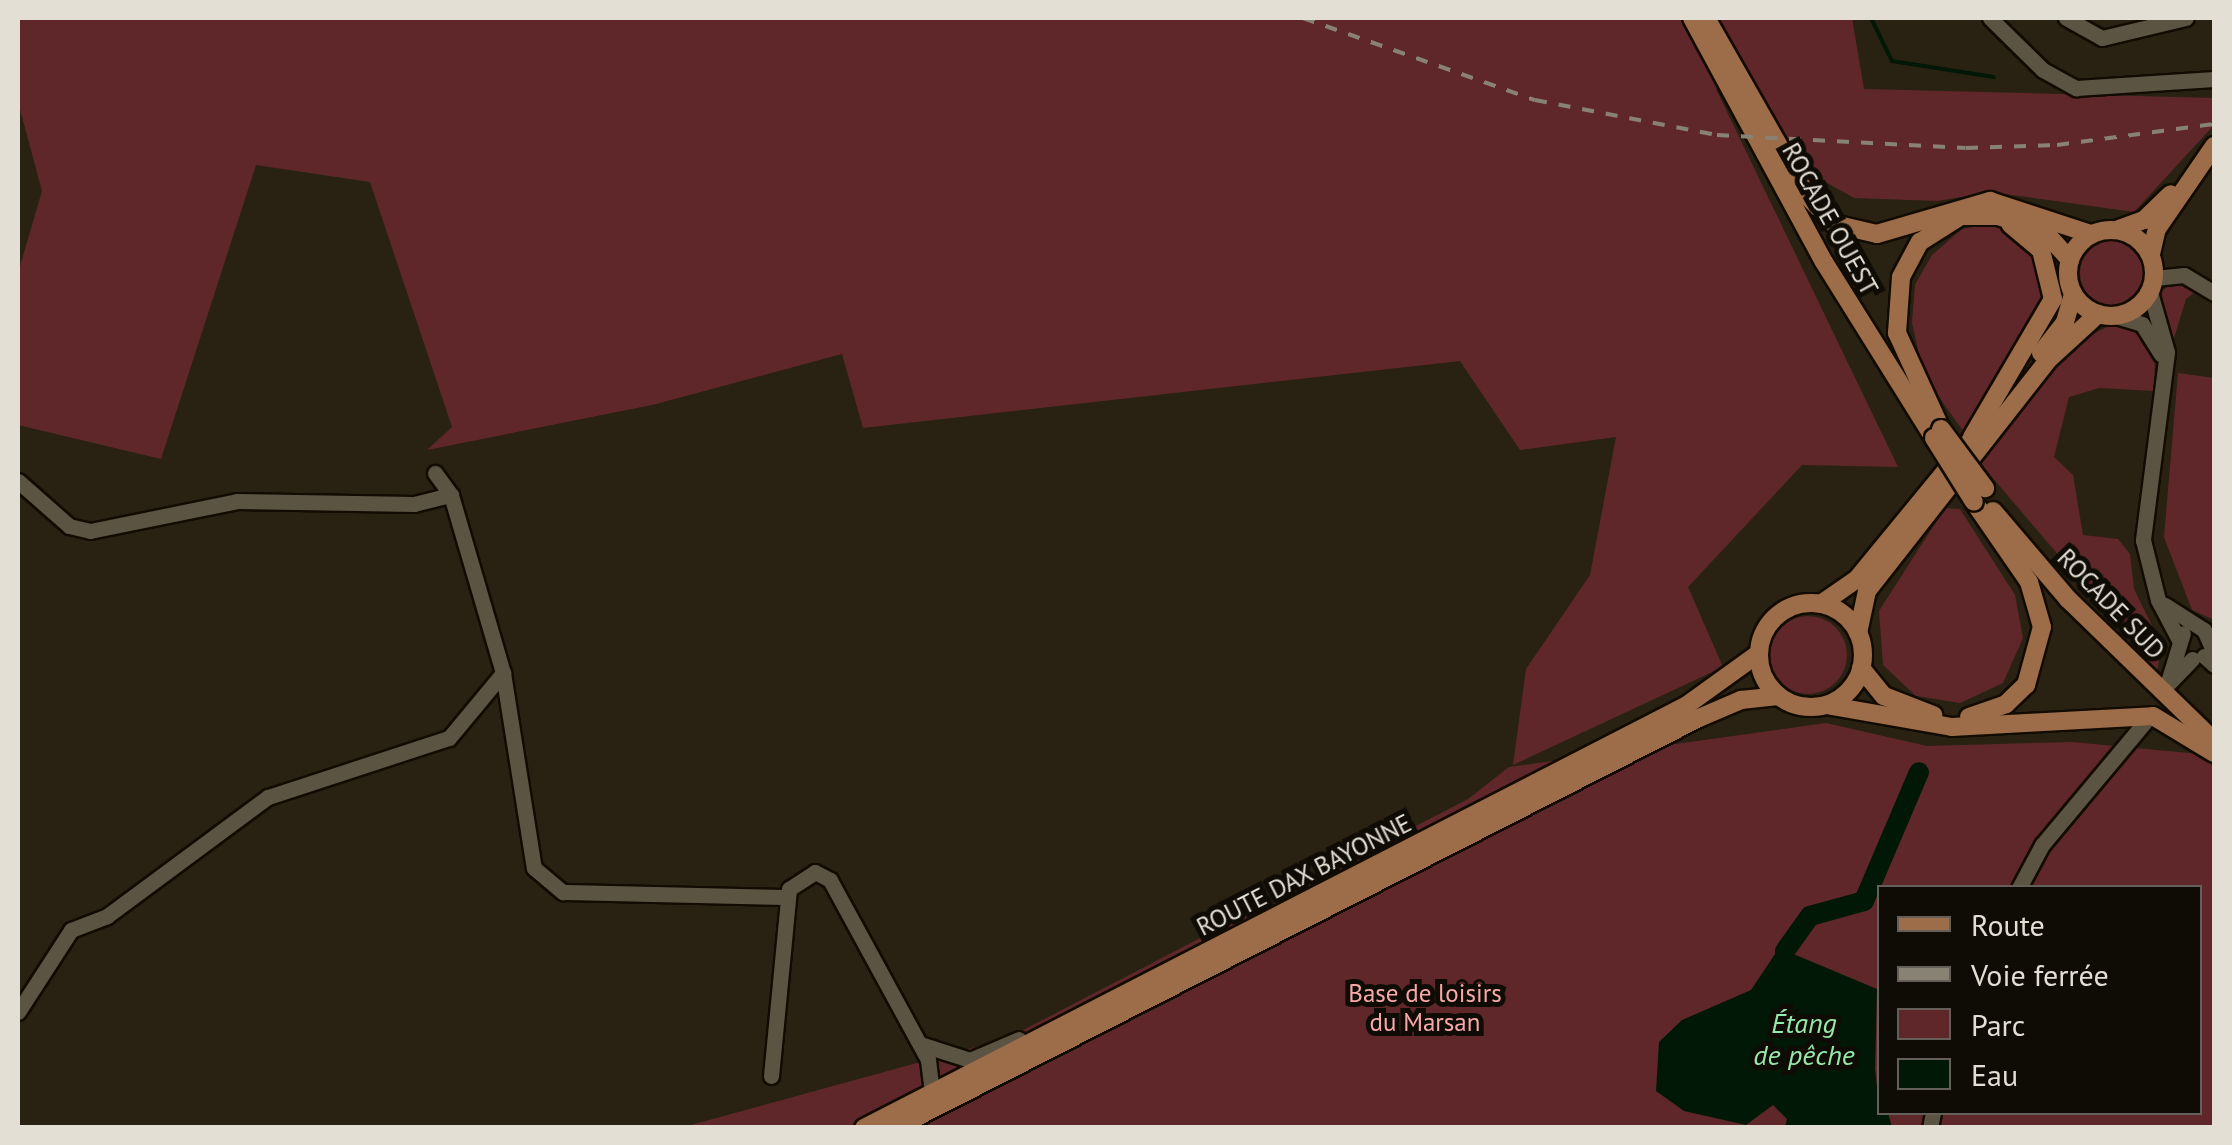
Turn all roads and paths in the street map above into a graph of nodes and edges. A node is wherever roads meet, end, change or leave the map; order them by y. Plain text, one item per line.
1 (1692, 18) edge
2 (1706, 18) edge
3 (1990, 18) edge
4 (2066, 18) edge
5 (2130, 18) edge
6 (2185, 18) edge
7 (2114, 33) junction
8 (2214, 78) edge
9 (2214, 146) edge
10 (2202, 162) junction
11 (1998, 216) junction
12 (2118, 230) junction
13 (2091, 234) junction
14 (2151, 254) junction
15 (2070, 260) junction
16 (2153, 285) junction
17 (2214, 293) edge
18 (2073, 294) junction
19 (2107, 315) junction
20 (2165, 368) junction
21 (1938, 433) junction
22 (1972, 438) junction
23 (435, 473) dead end
24 (18, 480) edge
25 (451, 495) junction
26 (1980, 495) junction
27 (1821, 604) junction
28 (1858, 633) junction
29 (2183, 638) junction
30 (1758, 653) junction
31 (2207, 656) edge
32 (1861, 668) junction
33 (502, 673) junction
34 (1778, 696) junction
35 (1826, 705) junction
36 (2145, 722) dead end
37 (2214, 740) edge
38 (2214, 753) edge
39 (2021, 885) edge
40 (787, 897) junction
41 (1120, 997) junction
42 (18, 1012) edge
43 (904, 1026) junction
44 (771, 1076) dead end
45 (932, 1093) junction
46 (864, 1128) edge
47 (895, 1128) edge

1 - 21 main road, ROCADE OUEST
2 - 13 main road
3 - 8 street
4 - 7 street
5 - 7 street
6 - 7 street
9 - 10 main road
10 - 12 main road
10 - 14 main road
11 - 15 main road
11 - 21 main road
11 - 22 main road
12 - 13 main road
12 - 14 main road
13 - 15 main road
14 - 16 main road
15 - 18 main road
16 - 17 street
16 - 19 main road
16 - 20 street
18 - 19 main road
18 - 22 main road
19 - 20 street
19 - 28 main road
20 - 29 street
21 - 26 main road, bridge
22 - 27 main road
23 - 25 street
24 - 25 street
25 - 33 street
26 - 32 main road
26 - 37 main road, ROCADE SUD
27 - 28 main road
27 - 30 main road
28 - 32 main road
29 - 31 street
29 - 31 street
29 - 31 street
30 - 34 main road
30 - 41 main road, ROUTE DAX BAYONNE
32 - 35 main road
33 - 40 street
33 - 42 street
34 - 35 main road
34 - 47 main road
35 - 38 main road
36 - 39 street
40 - 43 street
40 - 44 street
41 - 43 street
41 - 45 main road, ROUTE DAX BAYONNE
43 - 45 street
45 - 46 main road, ROUTE DAX BAYONNE

